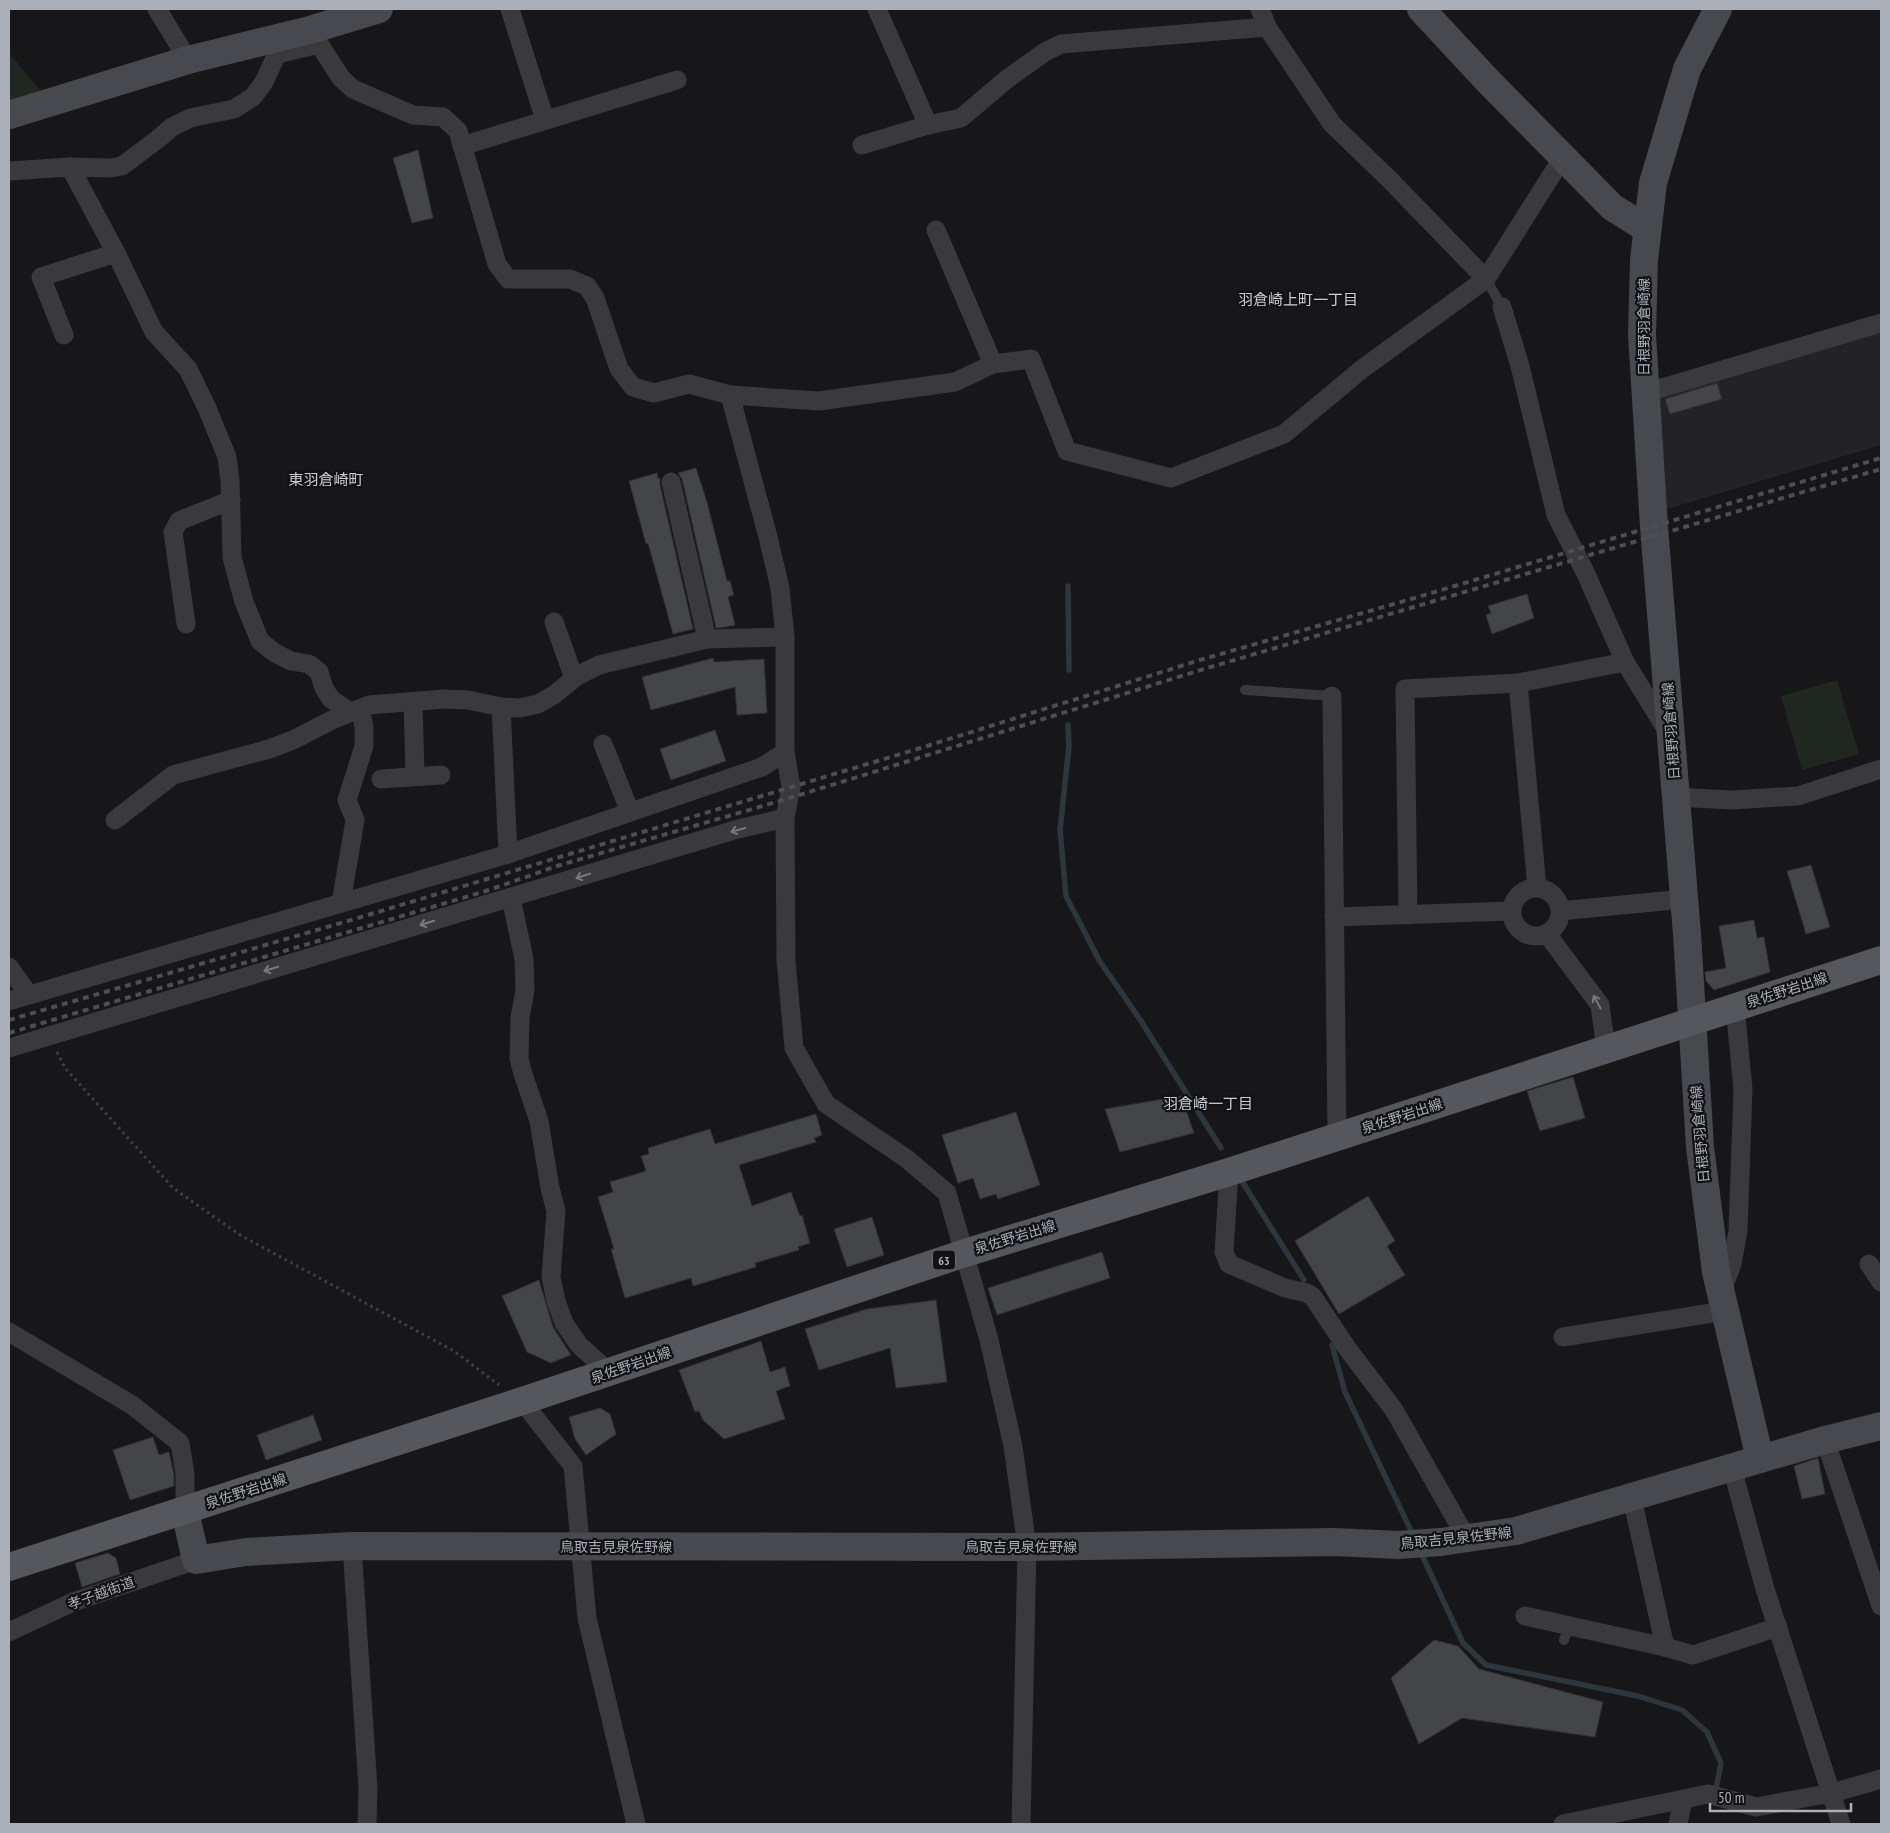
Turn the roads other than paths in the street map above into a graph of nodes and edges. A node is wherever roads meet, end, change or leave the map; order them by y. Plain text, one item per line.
1 (157, 9) edge
2 (379, 9) edge
3 (510, 9) edge
4 (878, 9) edge
5 (1260, 9) edge
6 (1421, 9) edge
7 (1718, 9) edge
8 (1267, 28) junction
9 (315, 37) junction
10 (188, 60) junction
11 (677, 80) dead end
12 (9, 114) edge
13 (545, 120) junction
14 (928, 125) junction
15 (862, 145) dead end
16 (462, 146) junction
17 (1562, 157) junction
18 (70, 167) junction
19 (9, 171) edge
20 (1647, 229) junction
21 (936, 230) dead end
22 (116, 253) junction
23 (1486, 279) junction
24 (1502, 308) joint
25 (1881, 323) edge
26 (64, 335) dead end
27 (993, 364) junction
28 (1645, 393) junction
29 (730, 395) junction
30 (671, 482) dead end
31 (231, 500) junction
32 (554, 622) dead end
33 (186, 624) dead end
34 (785, 637) junction
35 (708, 639) junction
36 (1625, 662) junction
37 (574, 678) junction
38 (1518, 683) junction
39 (1245, 690) dead end
40 (1332, 696) joint
41 (413, 702) junction
42 (501, 707) junction
43 (355, 711) junction
44 (1671, 738) junction
45 (603, 744) dead end
46 (785, 752) junction
47 (1881, 769) edge
48 (441, 775) dead end
49 (415, 776) junction
50 (381, 778) dead end
51 (1675, 796) junction
52 (630, 812) junction
53 (786, 818) junction
54 (115, 820) dead end
55 (508, 854) junction
56 (1537, 887) junction
57 (511, 898) junction
58 (1684, 899) junction
59 (340, 903) junction
60 (1511, 911) junction
61 (1560, 911) junction
62 (1408, 915) junction
63 (1334, 917) junction
64 (1547, 934) junction
65 (1881, 960) edge
66 (9, 967) edge
67 (29, 995) junction
68 (9, 1001) edge
69 (1735, 1007) junction
70 (1692, 1021) junction
71 (9, 1048) edge
72 (1606, 1049) junction
73 (1337, 1137) junction
74 (1229, 1172) junction
75 (965, 1253) junction
76 (1869, 1264) dead end
77 (1881, 1282) edge
78 (1722, 1303) junction
79 (9, 1332) edge
80 (1563, 1337) dead end
81 (610, 1372) junction
82 (522, 1401) junction
83 (1881, 1426) edge
84 (1824, 1440) junction
85 (1760, 1459) junction
86 (1732, 1468) junction
87 (1632, 1498) junction
88 (185, 1511) junction
89 (1467, 1538) junction
90 (352, 1546) junction
91 (582, 1546) junction
92 (1027, 1547) junction
93 (196, 1560) junction
94 (9, 1567) edge
95 (1881, 1606) edge
96 (1525, 1616) dead end
97 (1778, 1627) junction
98 (9, 1632) edge
99 (1665, 1647) junction
100 (1881, 1779) edge
101 (1832, 1793) junction
102 (1683, 1800) junction
103 (367, 1824) edge
104 (636, 1824) edge
105 (1021, 1824) edge
106 (1563, 1824) edge
107 (1678, 1824) edge
108 (1841, 1824) edge

1 - 10 street
2 - 9 main road
3 - 13 street
4 - 14 street
5 - 8 street
6 - 17 main road
7 - 20 main road, 日根野羽倉崎線
8 - 14 street
8 - 23 street
9 - 10 main road
9 - 16 street
9 - 18 street
10 - 12 main road
11 - 13 street
13 - 16 street
14 - 15 street
16 - 29 street
17 - 20 main road
17 - 23 street
18 - 19 street
18 - 22 street
20 - 28 main road, 日根野羽倉崎線
21 - 27 street
22 - 26 street
22 - 31 street
23 - 24 lane
23 - 27 street
24 - 36 street
25 - 28 street
27 - 29 street
28 - 44 main road, 日根野羽倉崎線
29 - 34 street
30 - 35 street
31 - 33 street
31 - 43 street
32 - 37 street
34 - 35 street
34 - 46 street
35 - 37 street
36 - 38 street
36 - 44 street
37 - 42 street
38 - 56 street
38 - 62 street
39 - 40 lane
40 - 63 street
41 - 42 street
41 - 43 street
41 - 49 street
42 - 55 street
43 - 54 street
43 - 59 street
44 - 51 main road, 日根野羽倉崎線
45 - 52 street
46 - 52 street
46 - 53 street
47 - 51 street
48 - 49 street
49 - 50 street
51 - 58 main road, 日根野羽倉崎線
52 - 55 street
53 -> 57 street
53 - 75 street
55 - 59 street
56 - 60 street
56 - 61 street
57 -> 71 street
57 - 81 street
58 - 61 street
58 - 70 main road, 日根野羽倉崎線
59 - 67 street
60 - 62 street
60 - 64 street
61 - 64 street
62 - 63 street
63 - 73 street
72 -> 64 street
65 - 69 main road, 泉佐野岩出線 / 63
66 - 67 street
67 - 68 street
69 - 70 main road, 泉佐野岩出線 / 63
69 - 78 street
70 - 72 main road, 泉佐野岩出線 / 63
70 - 78 main road, 日根野羽倉崎線
72 - 73 main road, 泉佐野岩出線 / 63
73 - 74 main road, 泉佐野岩出線 / 63
74 - 75 main road, 泉佐野岩出線 / 63
74 - 89 street
75 - 81 main road, 泉佐野岩出線 / 63
75 - 92 street
76 - 77 street
78 - 80 street
78 - 85 main road, 日根野羽倉崎線
79 - 88 street
81 - 82 main road, 泉佐野岩出線 / 63
82 - 88 main road, 泉佐野岩出線 / 63
82 - 91 street
83 - 84 main road, 鳥取吉見泉佐野線
84 - 85 main road, 鳥取吉見泉佐野線
84 - 95 street
85 - 86 main road, 鳥取吉見泉佐野線
86 - 87 main road, 鳥取吉見泉佐野線
86 - 97 street
87 - 89 main road, 鳥取吉見泉佐野線
87 - 99 street
88 - 93 main road
88 - 94 main road, 泉佐野岩出線 / 63
89 - 92 main road, 鳥取吉見泉佐野線
90 - 91 main road, 鳥取吉見泉佐野線
90 - 93 main road, 鳥取吉見泉佐野線
90 - 103 street
91 - 92 main road, 鳥取吉見泉佐野線
91 - 104 street
92 - 105 street
93 - 98 street, 孝子越街道
96 - 99 street
97 - 99 street
97 - 101 street
100 - 101 street
101 - 102 street
101 - 108 street
102 - 106 street
102 - 107 street

